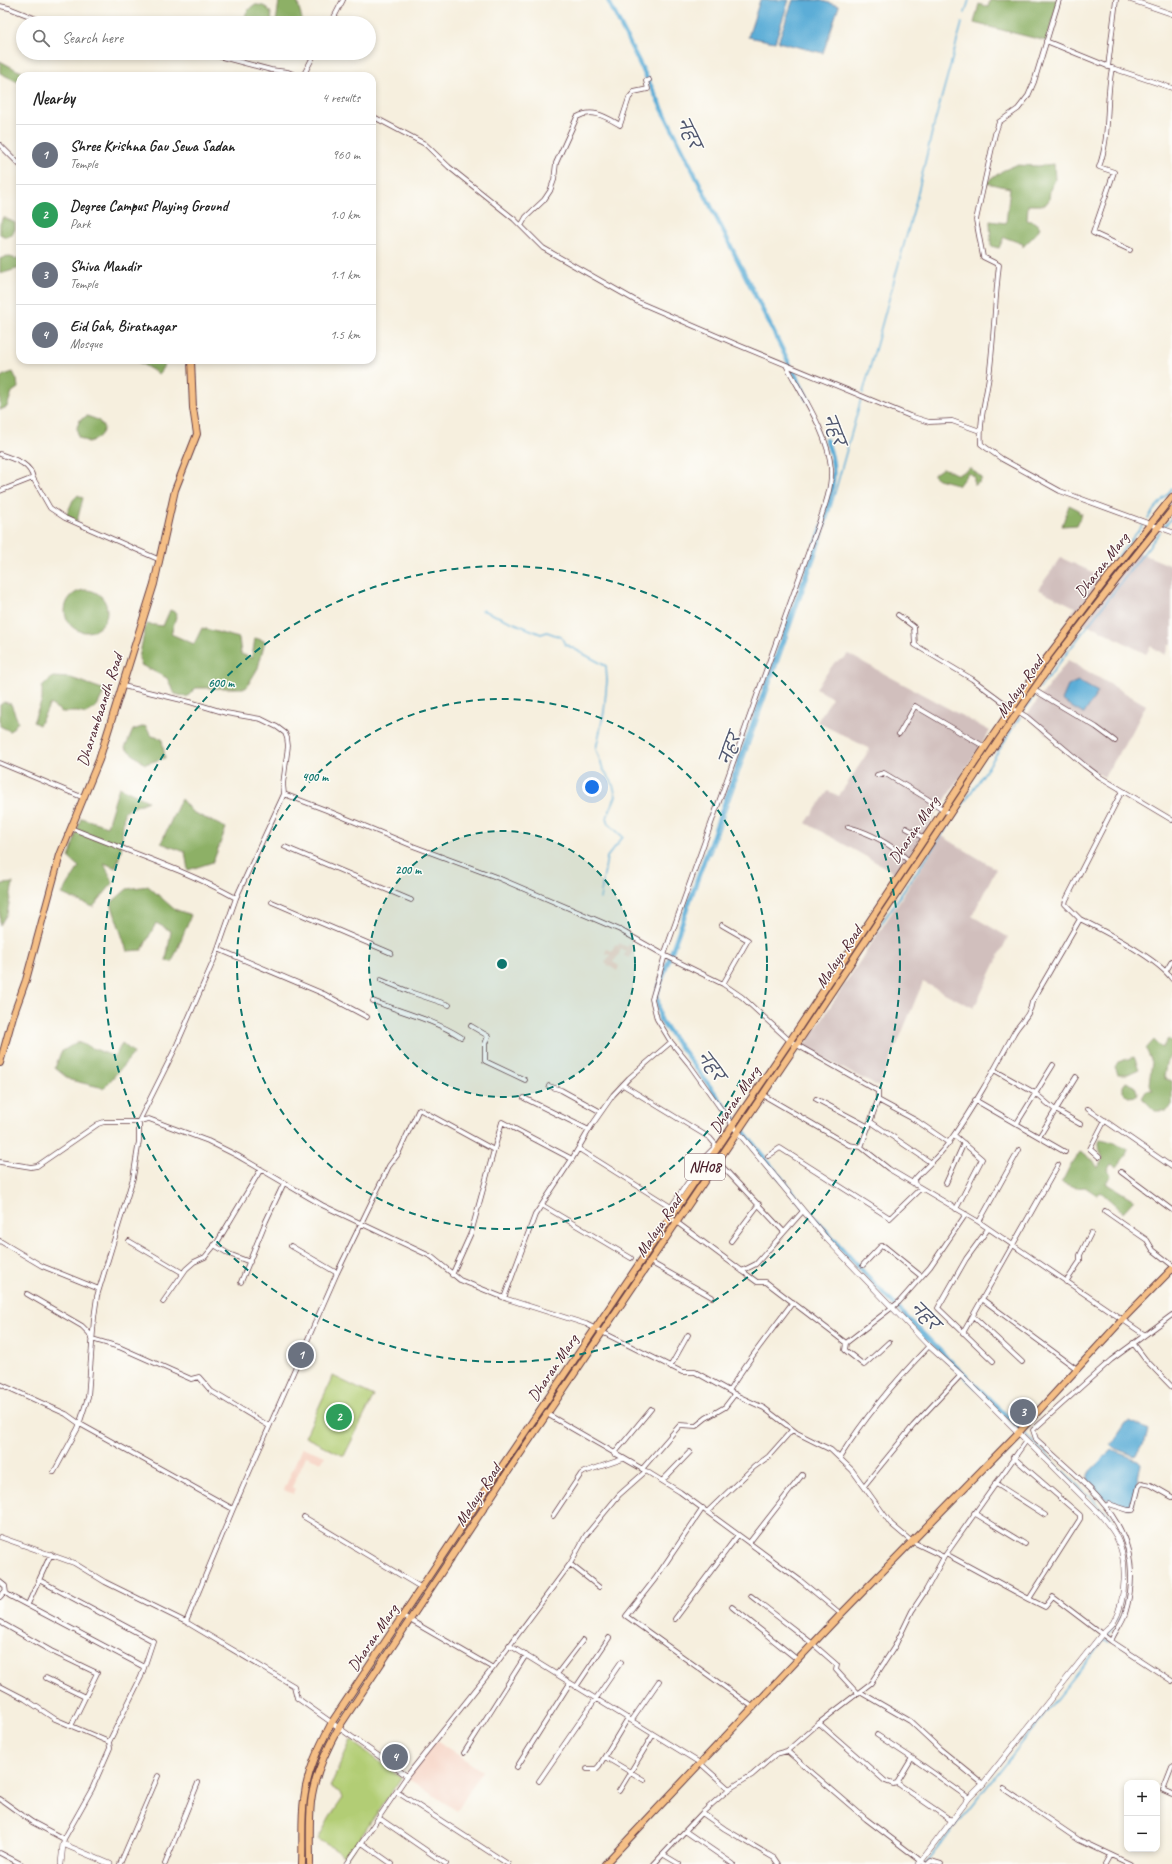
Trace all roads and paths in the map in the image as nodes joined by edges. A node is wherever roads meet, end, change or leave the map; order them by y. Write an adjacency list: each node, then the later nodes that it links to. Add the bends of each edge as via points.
1 (344, 0): 8 (street)
2 (1058, 0): 9 (street)
3 (1116, 0): 12 (street)
4 (1131, 0): 6 (street)
5 (0, 6): 7 (street)
6 (1172, 14)
7 (29, 16)
8 (335, 16)
9 (1046, 40): 12 (street); 24 (street, via 1028,96 1018,109 1000,122 994,134 976,220 983,257 999,265 990,371)
10 (232, 60): 13 (street)
11 (312, 60): 14 (street)
12 (1110, 68): 16 (street); 21 (street, via 1106,143 1099,167 1114,172 1093,233)
13 (288, 72)
14 (306, 72)
15 (648, 80): 20 (street, via 648,89 634,92 629,98 620,125 597,114 583,114 577,117 556,162 550,191)
16 (1172, 88)
17 (376, 118): 20 (street, via 425,144)
18 (0, 145): 19 (street)
19 (16, 161)
20 (521, 226): 23 (street, via 543,248 638,302)
21 (1130, 250)
22 (191, 364): 33 (main road, Dharambaandh Road, via 197,434 175,490)
23 (786, 364): 24 (street, via 910,416 929,422 952,421); 65 (street, via 818,425 825,444 831,468 830,486)
24 (980, 431): 30 (street, via 981,444 984,448 1060,491)
25 (0, 454): 26 (street, via 20,461)
26 (33, 478): 27 (street); 33 (street, via 52,510)
27 (0, 491)
28 (1172, 497): 30 (main road, Dharan Marg / NH08)
29 (1172, 510): 31 (main road, Malaya Road / NH08)
30 (1151, 524): 31 (street); 35 (main road, Dharan Marg / NH08)
31 (1158, 527): 32 (street); 36 (main road, Malaya Road / NH08)
32 (1172, 532)
33 (161, 560): 37 (main road, Dharambaandh Road)
34 (898, 615): 39 (street, via 914,627 915,645 972,679)
35 (1054, 648): 36 (main road); 39 (main road, Dharan Marg / NH08)
36 (1061, 652): 38 (main road, Malaya Road / NH08)
37 (122, 686): 47 (street, via 226,713 261,719 278,727 287,738 288,746); 48 (main road, Dharambaandh Road)
38 (1034, 690): 40 (main road, Malaya Road / NH08); 42 (street)
39 (1012, 708): 40 (street); 43 (main road, Dharan Marg / NH08)
40 (1019, 712): 46 (street, via 1084,765); 50 (main road, Malaya Road / NH08)
41 (899, 734): 43 (street, via 915,706)
42 (1115, 741)
43 (986, 747): 49 (main road, Dharan Marg / NH08)
44 (0, 763): 48 (street)
45 (877, 775): 49 (street, via 884,773)
46 (1122, 791): 51 (street); 61 (street, via 1066,900 1065,904)
47 (284, 794): 58 (street); 65 (street, via 496,877 620,930)
48 (84, 798): 52 (main road, Dharambaandh Road)
49 (943, 810): 50 (street); 55 (main road, Dharan Marg / NH08)
50 (950, 814): 78 (main road, Malaya Road / NH08)
51 (1172, 820)
52 (71, 828): 58 (street, via 162,863); 79 (main road, Dharambaandh Road, via 60,855)
53 (848, 828): 57 (street, via 863,831 895,848)
54 (906, 828): 55 (street)
55 (924, 838): 57 (main road, Dharan Marg / NH08)
56 (285, 847): 59 (street)
57 (910, 861): 76 (main road, Dharan Marg / NH08)
58 (236, 898): 63 (street)
59 (411, 900)
60 (272, 902): 64 (street)
61 (1080, 919): 67 (street, via 1118,939); 81 (street, via 1032,1002 1031,1011 1020,1024)
62 (722, 925): 70 (street, via 748,940)
63 (218, 949): 73 (street, via 324,994); 96 (street, via 175,1049)
64 (391, 953)
65 (665, 955): 70 (street); 77 (street, via 652,1000 657,1019)
66 (1172, 961): 67 (street)
67 (1166, 971): 68 (street)
68 (1172, 979)
69 (381, 980): 72 (street)
70 (723, 984): 76 (street, via 742,996)
71 (373, 1001): 75 (street)
72 (449, 1005)
73 (367, 1017)
74 (471, 1026): 83 (street, via 488,1036 485,1044 485,1061)
75 (461, 1036)
76 (790, 1041): 78 (street); 100 (main road, Dharan Marg / NH08)
77 (671, 1042): 84 (street); 100 (street)
78 (797, 1044): 87 (main road, Malaya Road / NH08); 90 (street, via 878,1091)
79 (0, 1063)
80 (1053, 1065): 86 (street)
81 (994, 1070): 86 (street); 91 (street)
82 (1076, 1076): 93 (street)
83 (525, 1080)
84 (623, 1085): 94 (street); 109 (street, via 710,1138 715,1147 671,1207)
85 (548, 1086): 94 (street, via 562,1090)
86 (1035, 1093): 93 (street); 98 (street)
87 (763, 1095): 103 (main road, Malaya Road / NH08); 108 (street, via 849,1145)
88 (524, 1098): 102 (street)
89 (816, 1099): 101 (street)
90 (878, 1100): 97 (street); 106 (street, via 917,1121)
91 (975, 1100): 98 (street); 104 (street)
92 (1088, 1109): 95 (street)
93 (1056, 1110): 99 (street); 105 (street)
94 (601, 1112): 102 (street)
95 (1106, 1120): 114 (street, via 1090,1149); 120 (street)
96 (138, 1121): 116 (street, via 98,1124 37,1166); 121 (street, via 148,1119 208,1141); 160 (street, via 139,1141 133,1178)
97 (871, 1122): 101 (street); 118 (street)
98 (1017, 1123): 105 (street, via 1027,1132)
99 (1080, 1124)
100 (733, 1126): 103 (street); 134 (main road, Dharan Marg / NH08)
101 (869, 1127): 108 (street)
102 (589, 1130): 109 (street)
103 (738, 1132): 117 (main road, Malaya Road / NH08); 131 (street)
104 (954, 1135): 106 (street); 107 (street)
105 (1039, 1137): 112 (street)
106 (949, 1143): 118 (street)
107 (964, 1143): 124 (street); 129 (street, via 982,1159)
108 (861, 1147): 125 (street)
109 (579, 1149): 115 (street)
110 (494, 1150): 115 (street, via 502,1122); 137 (street, via 419,1109); 156 (street, via 471,1232)
111 (1019, 1150): 135 (street)
112 (1065, 1152)
113 (768, 1156): 126 (street, via 780,1148 890,1218)
114 (1100, 1157)
115 (572, 1160): 128 (street)
116 (0, 1162)
117 (718, 1162): 127 (street); 136 (main road, Malaya Road / NH08)
118 (930, 1162): 125 (street, via 914,1180)
119 (1058, 1165): 145 (street)
120 (1172, 1167)
121 (261, 1169): 123 (street); 144 (street)
122 (1121, 1172): 130 (street)
123 (284, 1183): 137 (street); 148 (street)
124 (946, 1183)
125 (915, 1185): 126 (street)
126 (921, 1188): 129 (street)
127 (759, 1204): 139 (street); 143 (street)
128 (542, 1205): 147 (street); 163 (street, via 535,1215)
129 (956, 1209): 133 (street)
130 (1172, 1210)
131 (803, 1211): 139 (street); 167 (street)
132 (1105, 1211): 151 (street, via 1147,1240 1153,1250)
133 (966, 1214): 135 (street); 157 (street)
134 (671, 1218): 136 (street); 171 (main road, Dharan Marg / NH08)
135 (979, 1222): 138 (street)
136 (677, 1223): 149 (main road, Malaya Road / NH08); 153 (street)
137 (360, 1224): 154 (street); 156 (street, via 432,1257)
138 (988, 1229): 145 (street); 173 (street, via 966,1259 938,1308)
139 (784, 1232): 153 (street, via 756,1264)
140 (1091, 1233): 159 (street, via 1080,1255 1080,1261)
141 (0, 1241): 160 (street, via 42,1266)
142 (130, 1241): 155 (street)
143 (731, 1241)
144 (214, 1245): 148 (street); 155 (street, via 205,1257 191,1264)
145 (1013, 1245): 159 (street); 164 (street)
146 (291, 1246): 154 (street)
147 (631, 1258)
148 (250, 1262): 158 (street)
149 (650, 1262): 162 (street); 172 (main road, Malaya Road / NH08)
150 (863, 1265): 157 (street, via 880,1246 884,1246)
151 (1172, 1265)
152 (1172, 1269): 170 (main road)
153 (742, 1271): 166 (street, via 757,1282 766,1282)
154 (337, 1272): 194 (street)
155 (183, 1273): 165 (street)
156 (452, 1275): 163 (street)
157 (921, 1276): 167 (street)
158 (241, 1282)
159 (1066, 1282): 170 (street)
160 (99, 1289): 176 (street)
161 (27, 1294): 176 (street, via 82,1326)
162 (712, 1297)
163 (504, 1298): 171 (street)
164 (982, 1298): 169 (street); 184 (street)
165 (163, 1302)
166 (792, 1302): 178 (street); 188 (street, via 743,1367)
167 (892, 1308): 178 (street); 180 (street)
168 (1172, 1315): 175 (street)
169 (973, 1316): 173 (street); 182 (street)
170 (1122, 1320): 175 (street); 184 (main road)
171 (596, 1329): 172 (street); 193 (main road, Dharan Marg / NH08)
172 (602, 1333): 183 (street); 191 (main road, Malaya Road / NH08)
173 (963, 1333): 181 (street)
174 (688, 1335): 183 (street)
175 (1145, 1335): 179 (street)
176 (92, 1339): 192 (street, via 88,1397); 194 (street, via 119,1347 191,1380 199,1377 211,1391)
177 (889, 1342): 178 (street, via 864,1365 845,1350)
178 (846, 1343)
179 (1133, 1343): 187 (street); 211 (street, via 1033,1430 1036,1439)
180 (929, 1346): 185 (street); 202 (street, via 906,1369 857,1430)
181 (993, 1361)
182 (1022, 1362)
183 (670, 1367): 188 (street, via 682,1372 696,1372)
184 (1078, 1369): 197 (main road)
185 (961, 1375): 197 (street); 209 (street, via 913,1426)
186 (0, 1384): 192 (street, via 66,1414)
187 (1172, 1387)
188 (729, 1390): 189 (street)
189 (735, 1394): 196 (street, via 764,1408); 204 (street, via 725,1407 696,1426 680,1425)
190 (651, 1409): 200 (street)
191 (547, 1414): 195 (main road, Malaya Road / NH08); 200 (street)
192 (80, 1424): 205 (street); 213 (street)
193 (532, 1424): 195 (main road); 230 (main road, Dharan Marg / NH08)
194 (269, 1426): 213 (street)
195 (538, 1428): 240 (main road, Malaya Road / NH08)
196 (792, 1430): 202 (street); 214 (street, via 768,1457 748,1472)
197 (1018, 1433): 198 (street); 221 (main road)
198 (1026, 1440): 201 (street); 243 (street, via 1088,1500 1116,1535 1125,1571 1124,1588 1115,1618)
199 (690, 1452): 207 (street)
200 (614, 1454): 203 (street)
201 (1013, 1456): 208 (street); 234 (street, via 1080,1515 1080,1519)
202 (840, 1457): 209 (street)
203 (623, 1459): 204 (street); 217 (street, via 581,1474)
204 (644, 1470): 207 (street); 226 (street, via 618,1495 586,1535)
205 (54, 1472)
206 (802, 1475): 222 (street)
207 (663, 1480): 212 (street)
208 (995, 1483): 215 (street); 216 (street)
209 (864, 1486): 221 (street, via 891,1524)
210 (1172, 1497): 211 (street, via 1142,1483 1133,1510 1109,1504)
211 (1106, 1506): 246 (street, via 1126,1538 1131,1576 1124,1616)
212 (703, 1508): 214 (street); 264 (street, via 626,1616)
213 (232, 1509): 242 (street)
214 (707, 1512): 219 (street)
215 (974, 1513): 223 (street); 225 (street)
216 (1045, 1515)
217 (553, 1516)
218 (304, 1517): 230 (street)
219 (738, 1535): 222 (street); 239 (street)
220 (0, 1536): 224 (street)
221 (911, 1541): 225 (street); 237 (main road)
222 (749, 1543): 237 (street)
223 (1025, 1544)
224 (51, 1554): 227 (street); 242 (street, via 74,1563 105,1582)
225 (945, 1556): 234 (street); 261 (street, via 912,1611 895,1646 870,1683)
226 (570, 1564): 229 (street); 248 (street)
227 (39, 1580): 235 (street); 252 (street, via 153,1642)
228 (0, 1582): 231 (street, via 5,1586)
229 (599, 1587)
230 (422, 1588): 238 (main road, Dharan Marg / NH08)
231 (5, 1590): 233 (street); 235 (street, via 10,1596)
232 (751, 1596): 247 (street)
233 (0, 1598)
234 (1029, 1599): 243 (street, via 1044,1607 1053,1597)
235 (28, 1604): 252 (street)
236 (732, 1607): 250 (street)
237 (841, 1614): 247 (main road)
238 (403, 1616): 240 (street); 266 (main road, Dharan Marg / NH08)
239 (675, 1619)
240 (410, 1620): 253 (street); 269 (main road, Malaya Road / NH08)
241 (0, 1622): 262 (street, via 97,1673)
242 (186, 1622): 266 (street, via 294,1686 296,1698)
243 (1102, 1634): 246 (street); 288 (street)
244 (609, 1638): 260 (street)
245 (583, 1640): 254 (street)
246 (1111, 1641): 257 (street)
247 (813, 1644): 250 (main road); 261 (street, via 837,1665 836,1670)
248 (509, 1645): 249 (street); 253 (street)
249 (526, 1655): 254 (street); 274 (street)
250 (798, 1660): 264 (main road)
251 (621, 1662): 263 (street)
252 (144, 1667): 272 (street)
253 (493, 1668): 283 (street)
254 (557, 1674): 258 (street)
255 (46, 1678): 262 (street)
256 (659, 1680): 265 (street)
257 (1172, 1680)
258 (570, 1683): 260 (street); 278 (street)
259 (0, 1686): 268 (street)
260 (576, 1687): 263 (street)
261 (858, 1692): 267 (street); 288 (street, via 910,1721)
262 (85, 1698): 268 (street)
263 (596, 1699): 265 (street); 285 (street)
264 (754, 1708): 277 (main road)
265 (630, 1719): 270 (street); 275 (street)
266 (332, 1722): 269 (street); 311 (main road, Dharan Marg / NH08, via 318,1750 307,1782)
267 (819, 1723): 273 (street); 287 (street, via 885,1781)
268 (71, 1726): 272 (street)
269 (339, 1727): 283 (street); 312 (main road, Malaya Road / NH08, via 325,1753 314,1784 311,1802)
270 (653, 1735): 277 (street); 281 (street)
271 (876, 1735): 276 (street)
272 (109, 1742): 300 (street, via 110,1748 92,1789)
273 (787, 1751): 289 (street, via 776,1754 752,1775); 305 (street)
274 (464, 1753)
275 (605, 1757): 280 (street, via 596,1769); 281 (street)
276 (912, 1758): 287 (street); 294 (street)
277 (700, 1763): 289 (street); 317 (main road)
278 (517, 1767)
279 (1172, 1767): 293 (street, via 1163,1790)
280 (587, 1769)
281 (631, 1773): 284 (street); 291 (street)
282 (158, 1776): 309 (street)
283 (408, 1776): 292 (street)
284 (644, 1780)
285 (539, 1781)
286 (198, 1783): 310 (street)
287 (897, 1783): 298 (street)
288 (983, 1784): 294 (street)
289 (729, 1789): 296 (street)
290 (1004, 1790): 304 (street, via 1079,1840)
291 (619, 1791)
292 (397, 1792): 297 (street); 316 (street)
293 (1172, 1794)
294 (970, 1798): 298 (street)
295 (0, 1799): 300 (street)
296 (702, 1813): 299 (street); 321 (street, via 774,1858)
297 (379, 1818): 301 (street); 315 (street)
298 (952, 1821): 305 (street)
299 (685, 1831): 303 (street); 320 (street)
300 (64, 1842): 307 (street); 308 (street)
301 (362, 1843): 313 (street); 314 (street)
302 (0, 1853): 306 (street)
303 (664, 1855): 318 (street); 319 (street)
304 (1110, 1855): 324 (street); 325 (street)
305 (922, 1863)
306 (21, 1864)
307 (60, 1864)
308 (110, 1864)
309 (120, 1864)
310 (165, 1864)
311 (302, 1864)
312 (310, 1864)
313 (347, 1864)
314 (392, 1864)
315 (446, 1864)
316 (508, 1864)
317 (605, 1864)
318 (654, 1864)
319 (679, 1864)
320 (733, 1864)
321 (778, 1864)
322 (928, 1864): 323 (street, via 931,1861)
323 (941, 1864)
324 (1105, 1864)
325 (1130, 1864)

